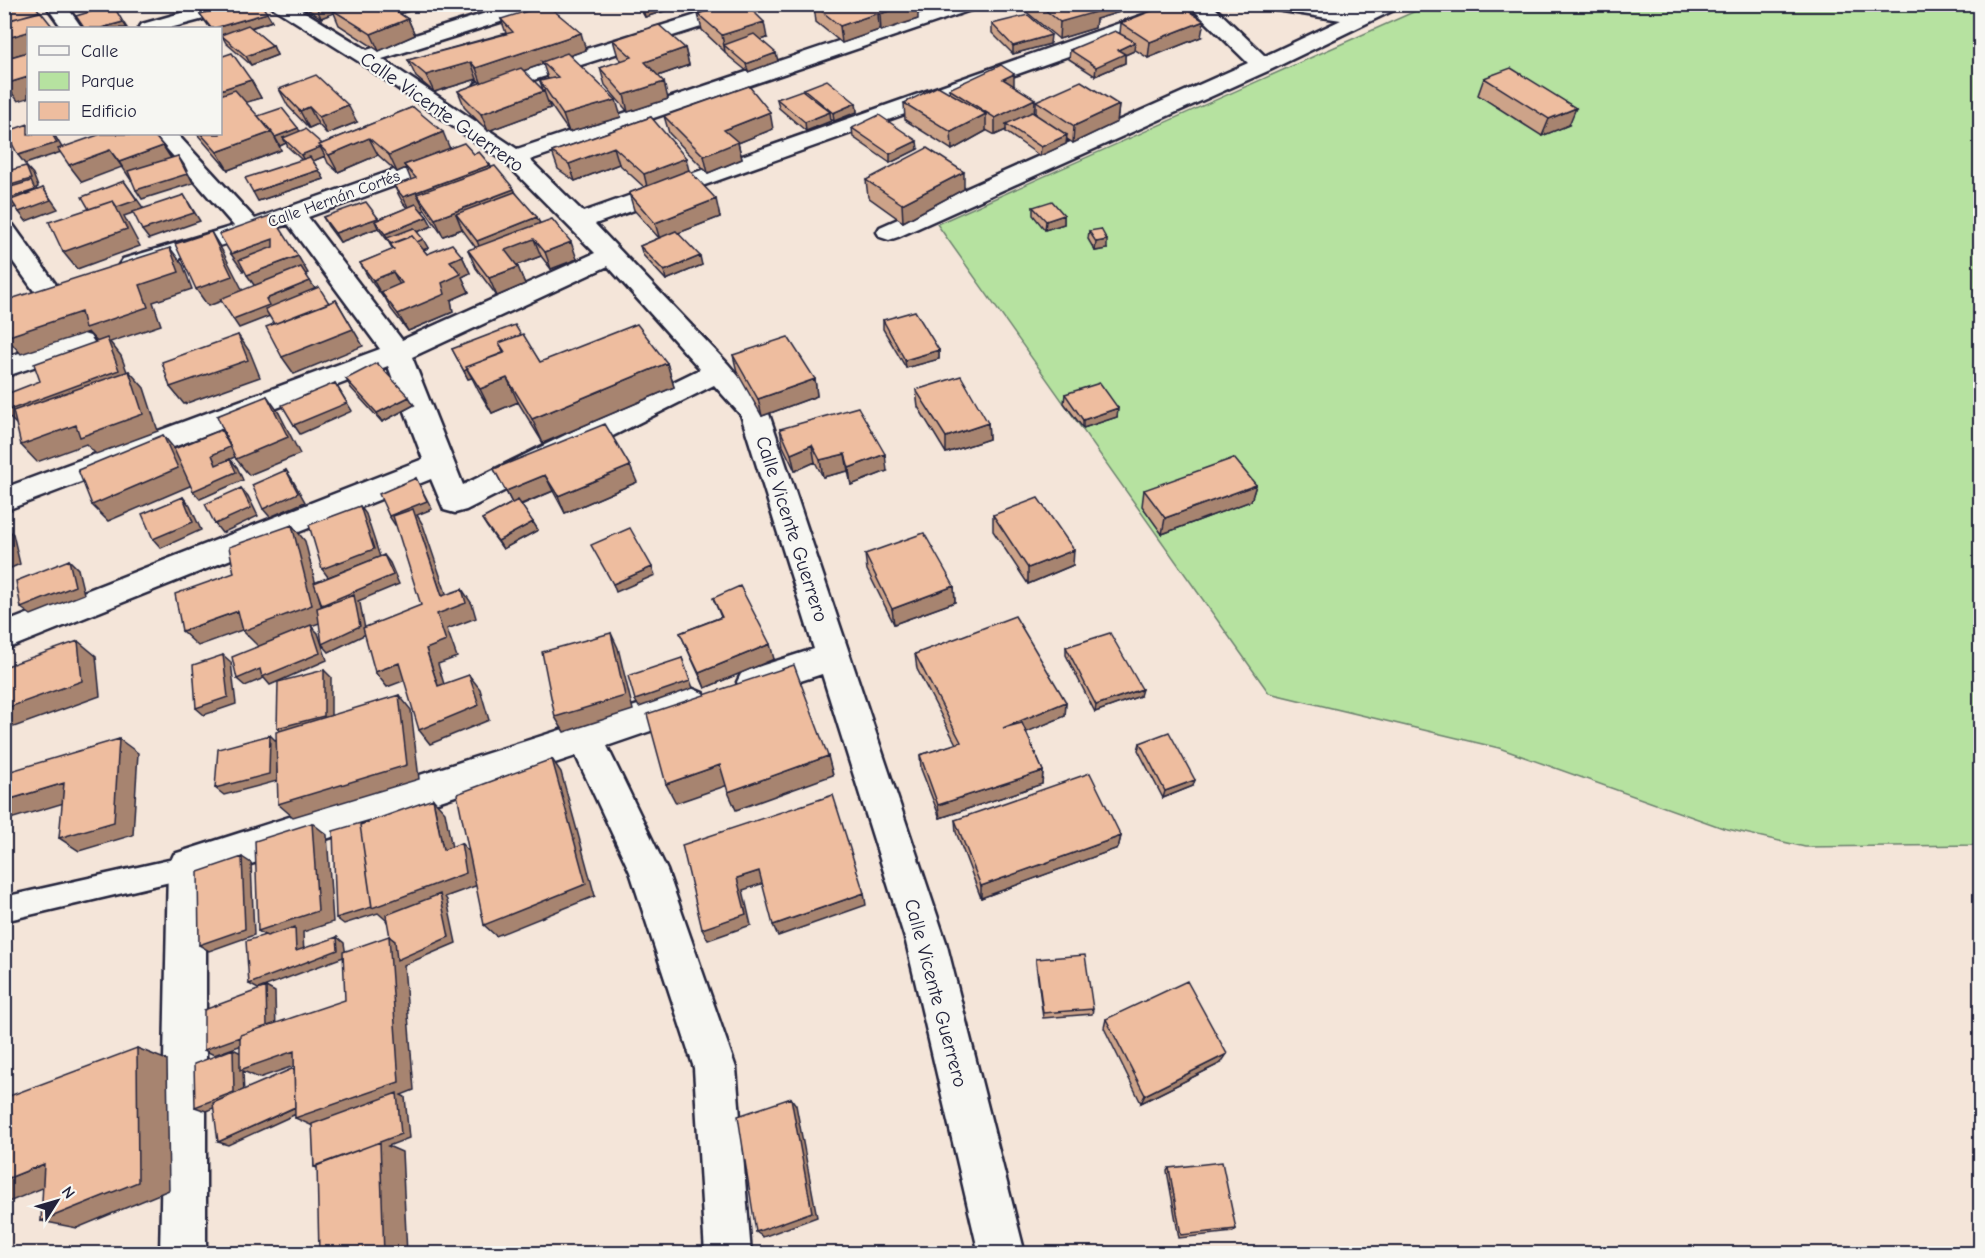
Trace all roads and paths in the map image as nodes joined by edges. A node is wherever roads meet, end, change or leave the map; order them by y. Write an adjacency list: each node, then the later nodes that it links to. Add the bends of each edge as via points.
1 (55, 4): 10 (street)
2 (238, 4): 11 (street)
3 (277, 4): 12 (street, Calle Vicente Guerrero)
4 (538, 4): 12 (street)
5 (754, 4): 14 (street)
6 (970, 4): 16 (street, Calle Hernán Cortés)
7 (1197, 4): 13 (street); 18 (street)
8 (1276, 4): 9 (street, via 1344,14)
9 (1385, 7): 13 (street)
10 (71, 27)
11 (153, 27)
12 (365, 57): 14 (street, Calle Vicente Guerrero)
13 (1262, 65): 21 (street)
14 (452, 98): 16 (street, Calle Vicente Guerrero)
15 (166, 135): 19 (street)
16 (502, 151): 17 (street, Calle Hernán Cortés); 18 (street, Calle Vicente Guerrero)
17 (293, 214): 19 (street, Calle Hernán Cortés); 26 (street)
18 (578, 222): 22 (street, Calle Vicente Guerrero)
19 (250, 229): 23 (street, Calle Hernán Cortés)
20 (4, 230): 24 (street)
21 (889, 232)
22 (612, 255): 26 (street); 28 (street, Calle Vicente Guerrero)
23 (115, 271)
24 (48, 292)
25 (80, 342): 27 (street)
26 (397, 353): 29 (street); 30 (street)
27 (4, 368)
28 (718, 371): 29 (street, via 455,502); 32 (street, Calle Vicente Guerrero, via 754,411)
29 (440, 464): 31 (street)
30 (4, 500)
31 (4, 637)
32 (833, 657): 33 (street); 38 (street, Calle Vicente Guerrero, via 926,942)
33 (585, 737): 34 (street); 37 (street, via 648,870 715,1068)
34 (187, 867): 35 (lane); 36 (street)
35 (4, 909)
36 (183, 1254)
37 (728, 1254)
38 (1002, 1254)

